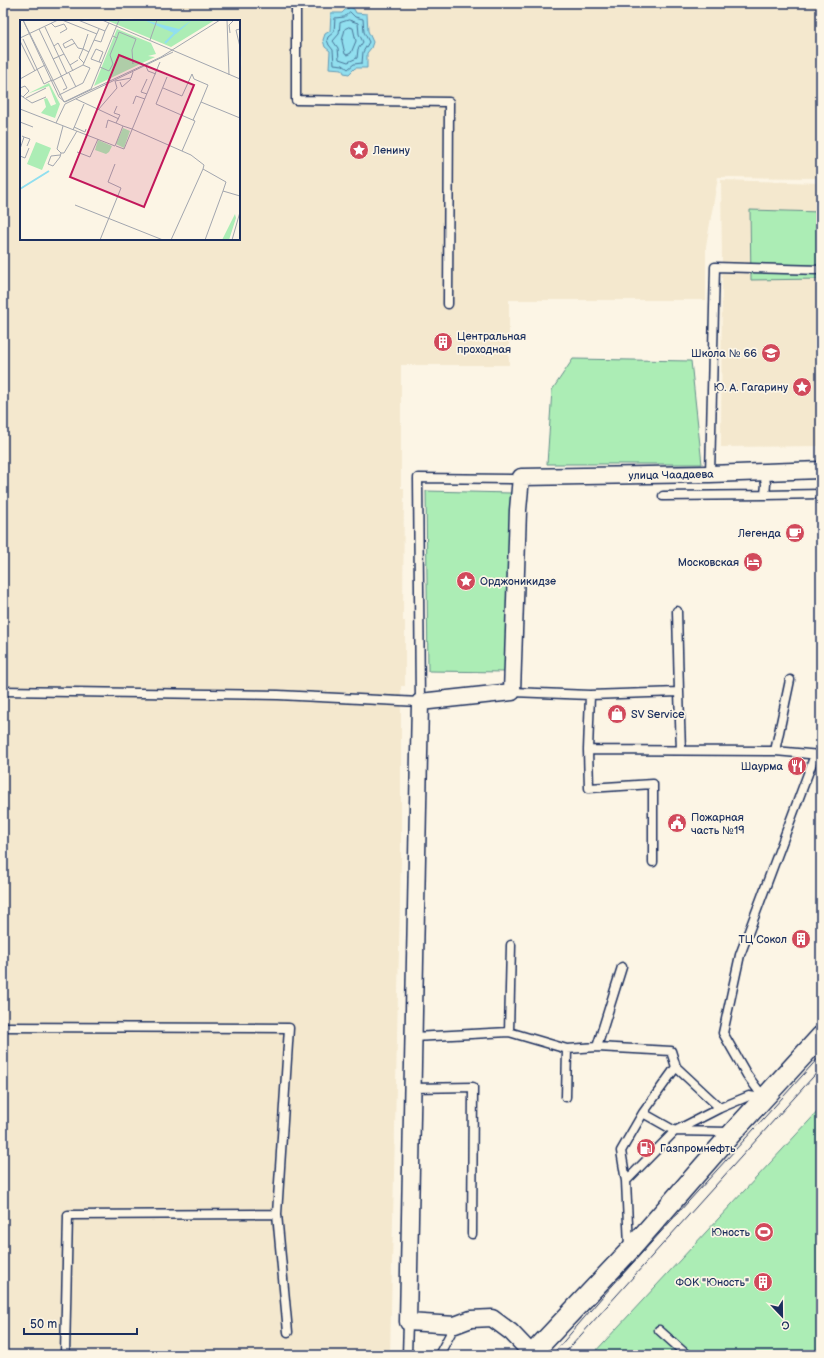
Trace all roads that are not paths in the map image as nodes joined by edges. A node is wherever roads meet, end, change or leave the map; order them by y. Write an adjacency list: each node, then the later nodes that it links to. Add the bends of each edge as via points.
1 (296, 3): 3 (lane, via 296,100 449,102)
2 (821, 270): 6 (lane, via 715,267)
3 (448, 304)
4 (821, 470): 5 (street, улица Чаадаева)
5 (764, 472): 6 (street, улица Чаадаева); 9 (lane)
6 (710, 474): 7 (street, улица Чаадаева)
7 (516, 478): 14 (street, via 518,510); 17 (lane, via 418,478)
8 (821, 494): 9 (lane)
9 (765, 495): 10 (lane)
10 (663, 496)
11 (677, 611): 15 (lane)
12 (790, 680): 20 (lane)
13 (3, 691): 17 (lane, via 278,695)
14 (512, 692): 16 (lane); 17 (street)
15 (678, 692): 16 (lane); 19 (lane)
16 (590, 695): 18 (lane)
17 (420, 702): 28 (street)
18 (588, 750): 19 (lane); 22 (lane, via 589,788 653,784)
19 (681, 750): 20 (lane)
20 (775, 751): 21 (lane)
21 (818, 755): 34 (lane, via 740,955 723,1033 747,1075)
22 (653, 862)
23 (512, 945): 26 (lane)
24 (622, 967): 29 (lane)
25 (3, 1027): 40 (lane, via 289,1028)
26 (508, 1032): 28 (lane); 30 (lane)
27 (821, 1036): 34 (street)
28 (414, 1037): 32 (street)
29 (597, 1047): 30 (lane); 31 (lane, via 671,1051)
30 (567, 1049): 33 (lane)
31 (676, 1067): 35 (lane); 36 (lane)
32 (413, 1088): 41 (lane, via 473,1087); 43 (street)
33 (566, 1098)
34 (764, 1098): 35 (lane, via 749,1096); 38 (street)
35 (720, 1108): 37 (lane)
36 (643, 1113): 37 (lane); 39 (lane, via 621,1151)
37 (675, 1131): 38 (lane); 39 (lane)
38 (733, 1132): 42 (street)
39 (626, 1180): 42 (lane)
40 (278, 1214): 46 (lane); 47 (lane, via 68,1215)
41 (472, 1234)
42 (630, 1250): 50 (street)
43 (408, 1322): 44 (street); 48 (lane)
44 (455, 1325): 49 (lane); 50 (street, via 471,1319 492,1318)
45 (659, 1330): 51 (lane)
46 (288, 1332)
47 (65, 1355)
48 (407, 1355)
49 (439, 1355)
50 (532, 1355)
51 (687, 1355)

